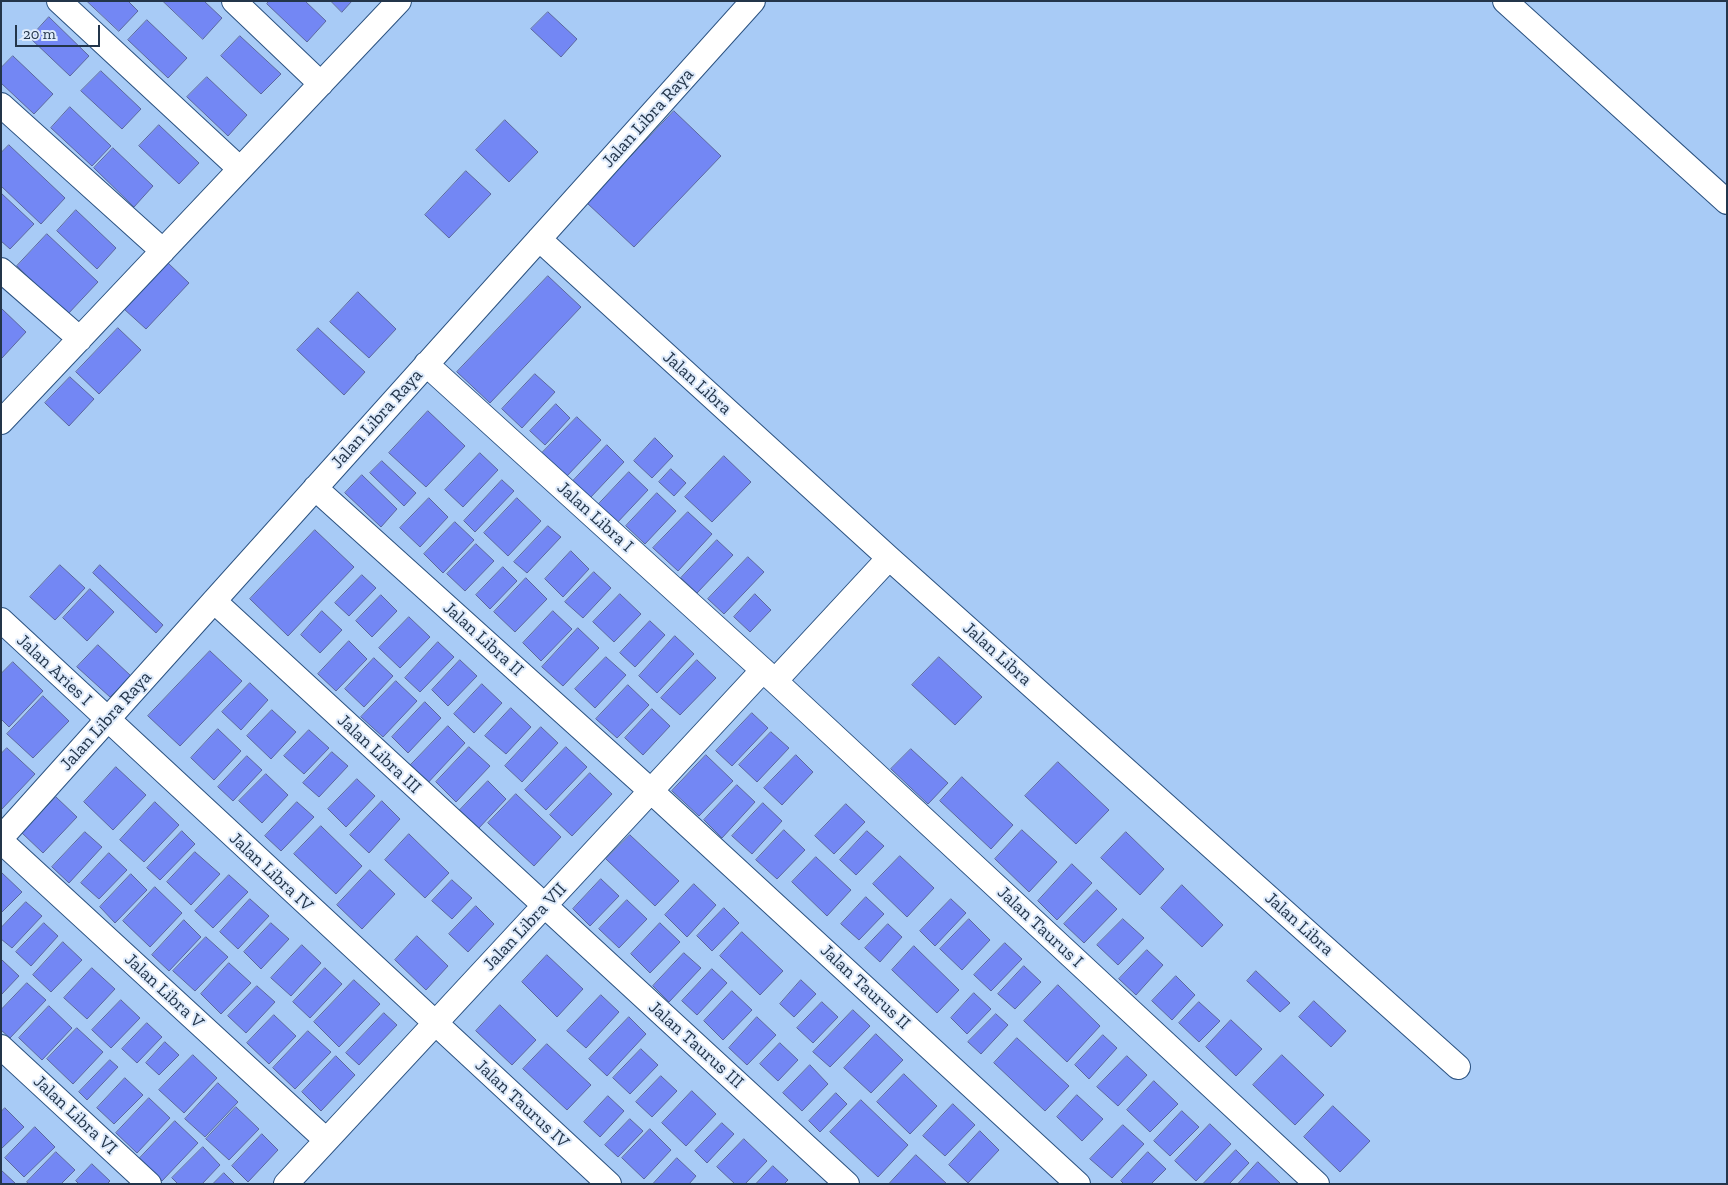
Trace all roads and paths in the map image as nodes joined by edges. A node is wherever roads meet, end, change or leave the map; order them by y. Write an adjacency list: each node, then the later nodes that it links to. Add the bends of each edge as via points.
1 (59, 1): 8 (street)
2 (234, 1): 6 (street)
3 (399, 1): 6 (street)
4 (753, 1): 10 (street, Jalan Libra Raya)
5 (1505, 1): 9 (street)
6 (321, 84): 8 (street)
7 (1, 106): 11 (street)
8 (240, 169): 11 (street)
9 (1727, 202)
10 (539, 239): 14 (street, Jalan Libra Raya); 17 (street, Jalan Libra)
11 (163, 251): 13 (street)
12 (1, 270): 13 (street)
13 (80, 340): 15 (street)
14 (426, 364): 16 (street, Jalan Libra Raya); 20 (street, Jalan Libra I)
15 (1, 422)
16 (315, 488): 18 (street, Jalan Libra Raya); 22 (street, Jalan Libra II)
17 (889, 558): 20 (street, Jalan Libra VII); 27 (street, Jalan Libra)
18 (214, 601): 21 (street, Jalan Libra Raya); 24 (street, Jalan Libra III)
19 (1, 620): 21 (street, Jalan Aries I)
20 (769, 675): 22 (street, Jalan Libra VII); 34 (street, Jalan Taurus I)
21 (108, 720): 23 (street, Jalan Libra Raya); 25 (street, Jalan Libra IV)
22 (651, 791): 24 (street, Jalan Libra VII); 33 (street, Jalan Taurus II)
23 (1, 839): 28 (street, Jalan Libra V)
24 (544, 906): 25 (street, Jalan Libra VII); 32 (street, Jalan Taurus III)
25 (435, 1023): 28 (street, Jalan Libra VII); 31 (street, Jalan Taurus IV)
26 (1, 1047): 29 (street, Jalan Libra VI)
27 (1458, 1067)
28 (326, 1140): 30 (street, Jalan Libra VII)
29 (149, 1184)
30 (286, 1184)
31 (609, 1184)
32 (847, 1184)
33 (1078, 1184)
34 (1317, 1184)

